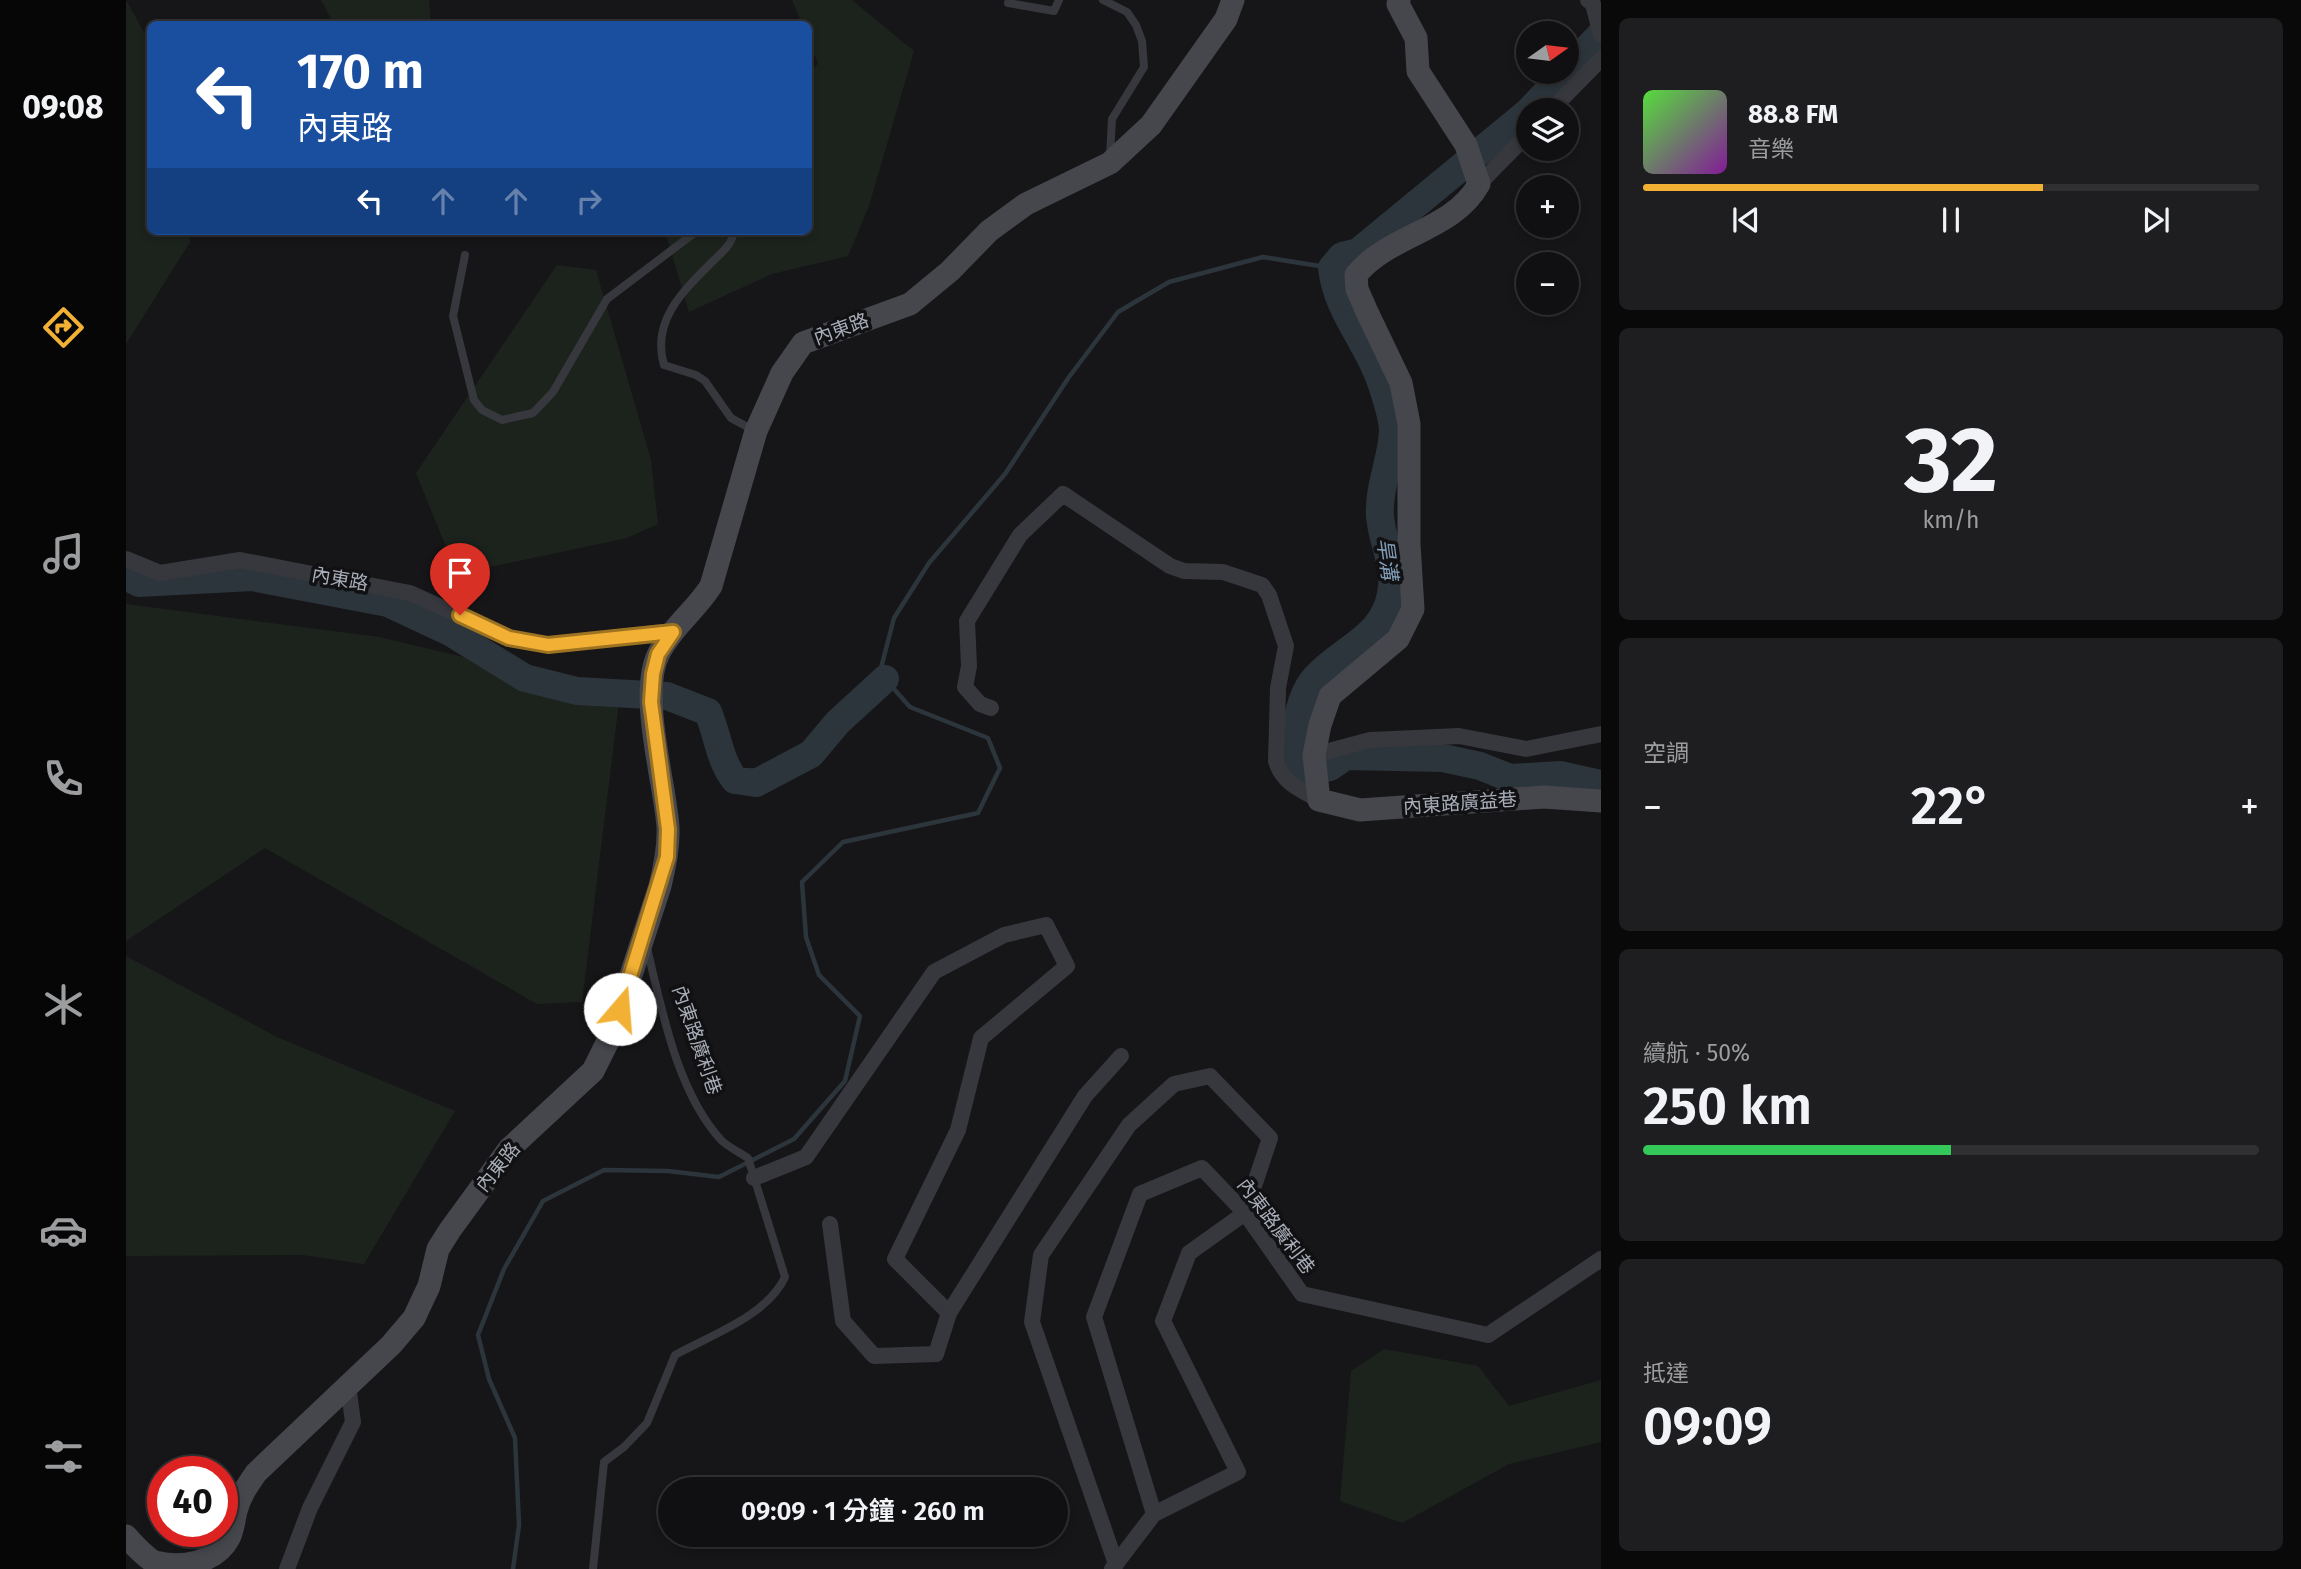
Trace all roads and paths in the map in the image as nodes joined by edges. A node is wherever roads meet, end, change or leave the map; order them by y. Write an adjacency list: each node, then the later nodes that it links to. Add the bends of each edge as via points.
1 (1059, 0): 6 (lane, via 1054,11)
2 (1103, 0): 11 (lane, via 1126,12 1136,25 1144,67 1112,119)
3 (1233, 0): 11 (street, 內東路, via 1226,19 1151,125)
4 (1399, 0): 12 (street, via 1416,38 1418,71 1466,145)
5 (1588, 0): 7 (street)
6 (1008, 3)
7 (1601, 34)
8 (1601, 59): 9 (street)
9 (1563, 98)
10 (1516, 147): 12 (street)
11 (1110, 163): 16 (street, 內東路, via 1026,204 989,230 911,304 803,343 782,373)
12 (1479, 184): 21 (street, via 1471,200 1366,262 1356,275 1357,289 1401,383 1409,424 1413,609 1398,639 1330,696)
13 (692, 235): 15 (lane, via 607,299 541,406 521,418 502,420 474,400 453,316)
14 (733, 235): 16 (lane, via 729,246 686,288 663,325 659,346 664,365 705,381 731,418)
15 (465, 255)
16 (756, 431): 18 (street, 內東路, via 711,586)
17 (126, 559): 18 (street, 內東路, via 160,573 240,560 410,593 509,638 548,645)
18 (673, 632): 24 (street, 內東路, via 658,654 652,692 668,829 667,857)
19 (991, 708): 22 (street, 內東路廣益巷, via 980,704 965,687 967,621 1020,535 1063,494 1170,566 1223,572 1262,585 1286,646 1278,688 1276,761 1285,781)
20 (1601, 734): 21 (street, via 1526,749 1459,736 1370,740)
21 (1314, 755): 22 (street)
22 (1319, 800): 23 (street, 內東路廣益巷, via 1360,810 1544,796)
23 (1601, 801)
24 (644, 936): 26 (lane, 內東路廣利巷, via 665,1022 695,1106 722,1142 748,1158); 31 (street, 內東路, via 612,1033 593,1071 509,1149 438,1249 429,1286 414,1318)
25 (1121, 1056): 30 (street, via 1085,1096)
26 (754, 1178): 30 (street, via 806,1157 934,972 1004,935 1046,925 1067,966 981,1038 958,1130 895,1259); 36 (lane, 內東路廣利巷, via 785,1277 778,1293 741,1320 675,1355 647,1423 604,1462)
27 (1245, 1213): 29 (street, 內東路廣利巷, via 1302,1294 1488,1335); 32 (street, via 1189,1254 1163,1321 1238,1472); 32 (street, 內東路廣利巷, via 1202,1168 1140,1194 1094,1317); 34 (street, via 1270,1138 1210,1076 1195,1077 1174,1084 1129,1125 1041,1255 1032,1322)
28 (830, 1224): 30 (street, via 844,1321 874,1356 936,1354)
29 (1601, 1259)
30 (950, 1313)
31 (348, 1385): 33 (street, 內東路, via 256,1473 243,1491 231,1534 209,1561 191,1567 155,1562); 35 (street, via 353,1422 310,1508)
32 (1154, 1514): 34 (street)
33 (126, 1536)
34 (1114, 1567)
35 (287, 1569)
36 (593, 1569)

